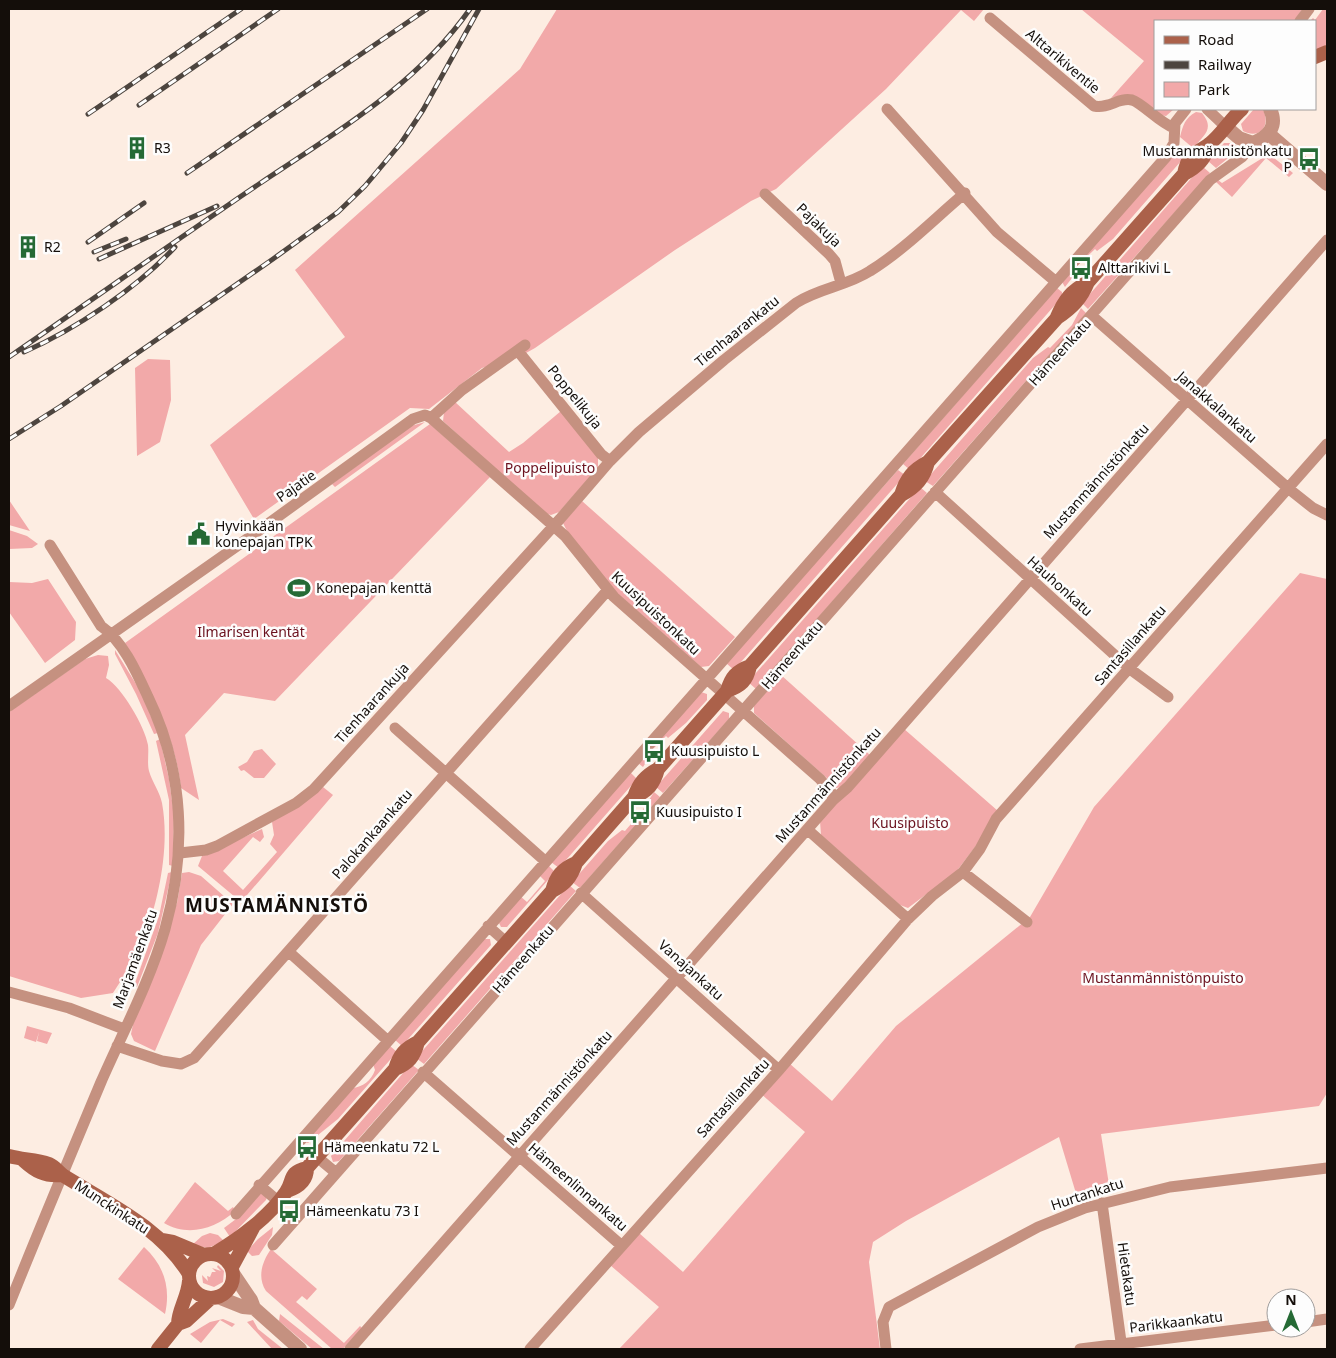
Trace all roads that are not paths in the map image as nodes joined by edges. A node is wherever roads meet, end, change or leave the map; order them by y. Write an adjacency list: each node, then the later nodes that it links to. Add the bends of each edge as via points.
1 (1309, 9): 3 (street)
2 (990, 18): 10 (street, Alttarikiventie, via 1094,106 1104,108 1121,100 1135,101 1162,124)
3 (1301, 20)
4 (888, 109): 14 (street)
5 (1185, 110): 10 (street)
6 (1207, 110): 9 (street)
7 (1241, 110): 9 (main road, Hämeenkatu)
8 (1270, 110): 11 (street, via 1273,125)
9 (1225, 126): 12 (street, via 1239,138); 34 (main road, Hämeenkatu, via 1209,144 1206,155 1195,168 1184,174 1088,282 1074,289 1064,300 1057,318 928,462 916,468 905,481 900,495 750,666 739,670 730,680)
10 (1174, 128): 17 (street, via 1174,143 1166,157)
11 (1269, 134): 12 (street, Hämeenkatu); 13 (street)
12 (1253, 143): 19 (street, Hämeenkatu, via 1242,157 1210,180)
13 (1327, 184)
14 (965, 193): 17 (street, via 997,232); 18 (street, Tienhaarankatu, via 870,272)
15 (765, 194): 18 (street, Pajakuja, via 829,254)
16 (1327, 240): 20 (street, Mustanmännistönkatu)
17 (1055, 281): 33 (street)
18 (842, 283): 23 (street, Tienhaarankatu, via 796,303 639,432)
19 (1092, 316): 20 (street, Janakkalankatu); 25 (street, Hämeenkatu)
20 (1187, 401): 24 (street, Janakkalankatu); 29 (street, Mustanmännistönkatu)
21 (431, 418): 23 (street, Poppelikuja, via 462,390 521,348); 27 (street); 31 (street, Pajatie, via 422,415 413,419)
22 (1327, 444): 24 (street, Santasillankatu)
23 (610, 461): 27 (street, Tienhaarankatu)
24 (1288, 490): 26 (street, Janakkalankatu); 32 (street, Santasillankatu, via 1210,574)
25 (935, 492): 29 (street, Hauhonkatu); 37 (street, Hämeenkatu)
26 (1327, 515)
27 (553, 526): 30 (street, Kuusipuistonkatu, via 565,536); 42 (street, Tienhaarankuja, via 314,789 296,803 217,846)
28 (50, 545): 31 (street, Marjamäenkatu, via 101,626)
29 (1030, 579): 32 (street, Hauhonkatu); 40 (street, Mustanmännistönkatu, via 845,791)
30 (607, 591): 33 (street, Kuusipuistonkatu); 39 (street, Palokankaankatu)
31 (111, 633): 36 (street, Pajatie); 42 (street, Marjamäenkatu, via 140,679 166,742 176,788)
32 (1130, 668): 35 (street, Hauhonkatu); 44 (street, Santasillankatu, via 996,819)
33 (706, 679): 34 (street, Kuusipuistonkatu); 43 (street)
34 (725, 693): 37 (street); 49 (main road, Hämeenkatu, via 658,769 638,785 634,797 576,864 560,873 552,891)
35 (1168, 697)
36 (9, 706)
37 (742, 711): 40 (street, via 825,783); 45 (street, Hämeenkatu)
38 (395, 728): 39 (street)
39 (446, 772): 43 (street); 50 (street, Palokankaankatu)
40 (833, 800): 41 (street, Mustanmännistönkatu)
41 (808, 830): 46 (street); 51 (street, Mustanmännistönkatu)
42 (180, 853): 53 (street, Marjamäenkatu, via 165,930)
43 (545, 861): 48 (street)
44 (963, 872): 46 (street, Santasillankatu); 47 (street)
45 (581, 893): 51 (street, Vanajankatu); 57 (street, Hämeenkatu)
46 (908, 919): 56 (street, Santasillankatu)
47 (1027, 922)
48 (488, 926): 49 (street, Hämeenkatu); 54 (street)
49 (506, 942): 60 (main road, Hämeenkatu, via 418,1042 403,1052 395,1069)
50 (289, 952): 54 (street); 55 (street, Palokankaankatu, via 194,1058 180,1064 162,1062)
51 (678, 978): 56 (street, Vanajankatu); 59 (street, Mustanmännistönkatu)
52 (9, 992): 53 (street, via 69,1008)
53 (124, 1029): 55 (street, Marjamäenkatu)
54 (387, 1040): 64 (street)
55 (117, 1046): 63 (street, Marjamäenkatu)
56 (779, 1070): 71 (street, Santasillankatu)
57 (423, 1072): 59 (street, Hämeenlinnankatu); 62 (street, Hämeenkatu)
58 (9, 1156): 63 (main road, Munckinkatu, via 38,1160 54,1166)
59 (519, 1156): 71 (street, Hämeenlinnankatu); 83 (street, Mustanmännistönkatu)
60 (317, 1157): 62 (street); 65 (main road, Hämeenkatu, via 308,1168 299,1170 289,1180)
61 (1327, 1168): 66 (street, Hurtankatu, via 1170,1187)
62 (335, 1172): 70 (street, Hämeenkatu)
63 (62, 1175): 69 (main road, Munckinkatu, via 102,1197); 76 (street, Marjamäenkatu)
64 (259, 1185): 65 (street); 67 (street)
65 (282, 1196): 68 (main road, Hämeenkatu)
66 (1102, 1203): 80 (street, Hietakatu); 85 (street, Hurtankatu, via 1038,1227 898,1301 884,1316)
67 (236, 1214)
68 (253, 1228): 72 (main road, Hämeenkatu); 73 (main road, Hämeenkatu)
69 (162, 1240): 72 (main road, Munckinkatu); 74 (main road, Munckinkatu)
70 (273, 1245)
71 (622, 1246): 84 (street, Santasillankatu)
72 (209, 1254): 73 (main road, via 222,1256); 74 (main road, via 194,1261)
73 (233, 1271): 75 (main road, via 229,1289); 77 (street)
74 (189, 1278): 75 (main road, via 197,1293); 78 (main road, via 188,1295 178,1316)
75 (214, 1298): 77 (street); 78 (main road)
76 (9, 1305)
77 (254, 1308): 82 (street)
78 (178, 1324): 81 (main road)
79 (1266, 1326): 80 (street, Parikkaankatu)
80 (1122, 1346): 86 (street, Parikkaankatu)
81 (158, 1349)
82 (300, 1349)
83 (350, 1349)
84 (530, 1349)
85 (886, 1349)
86 (1080, 1349)

